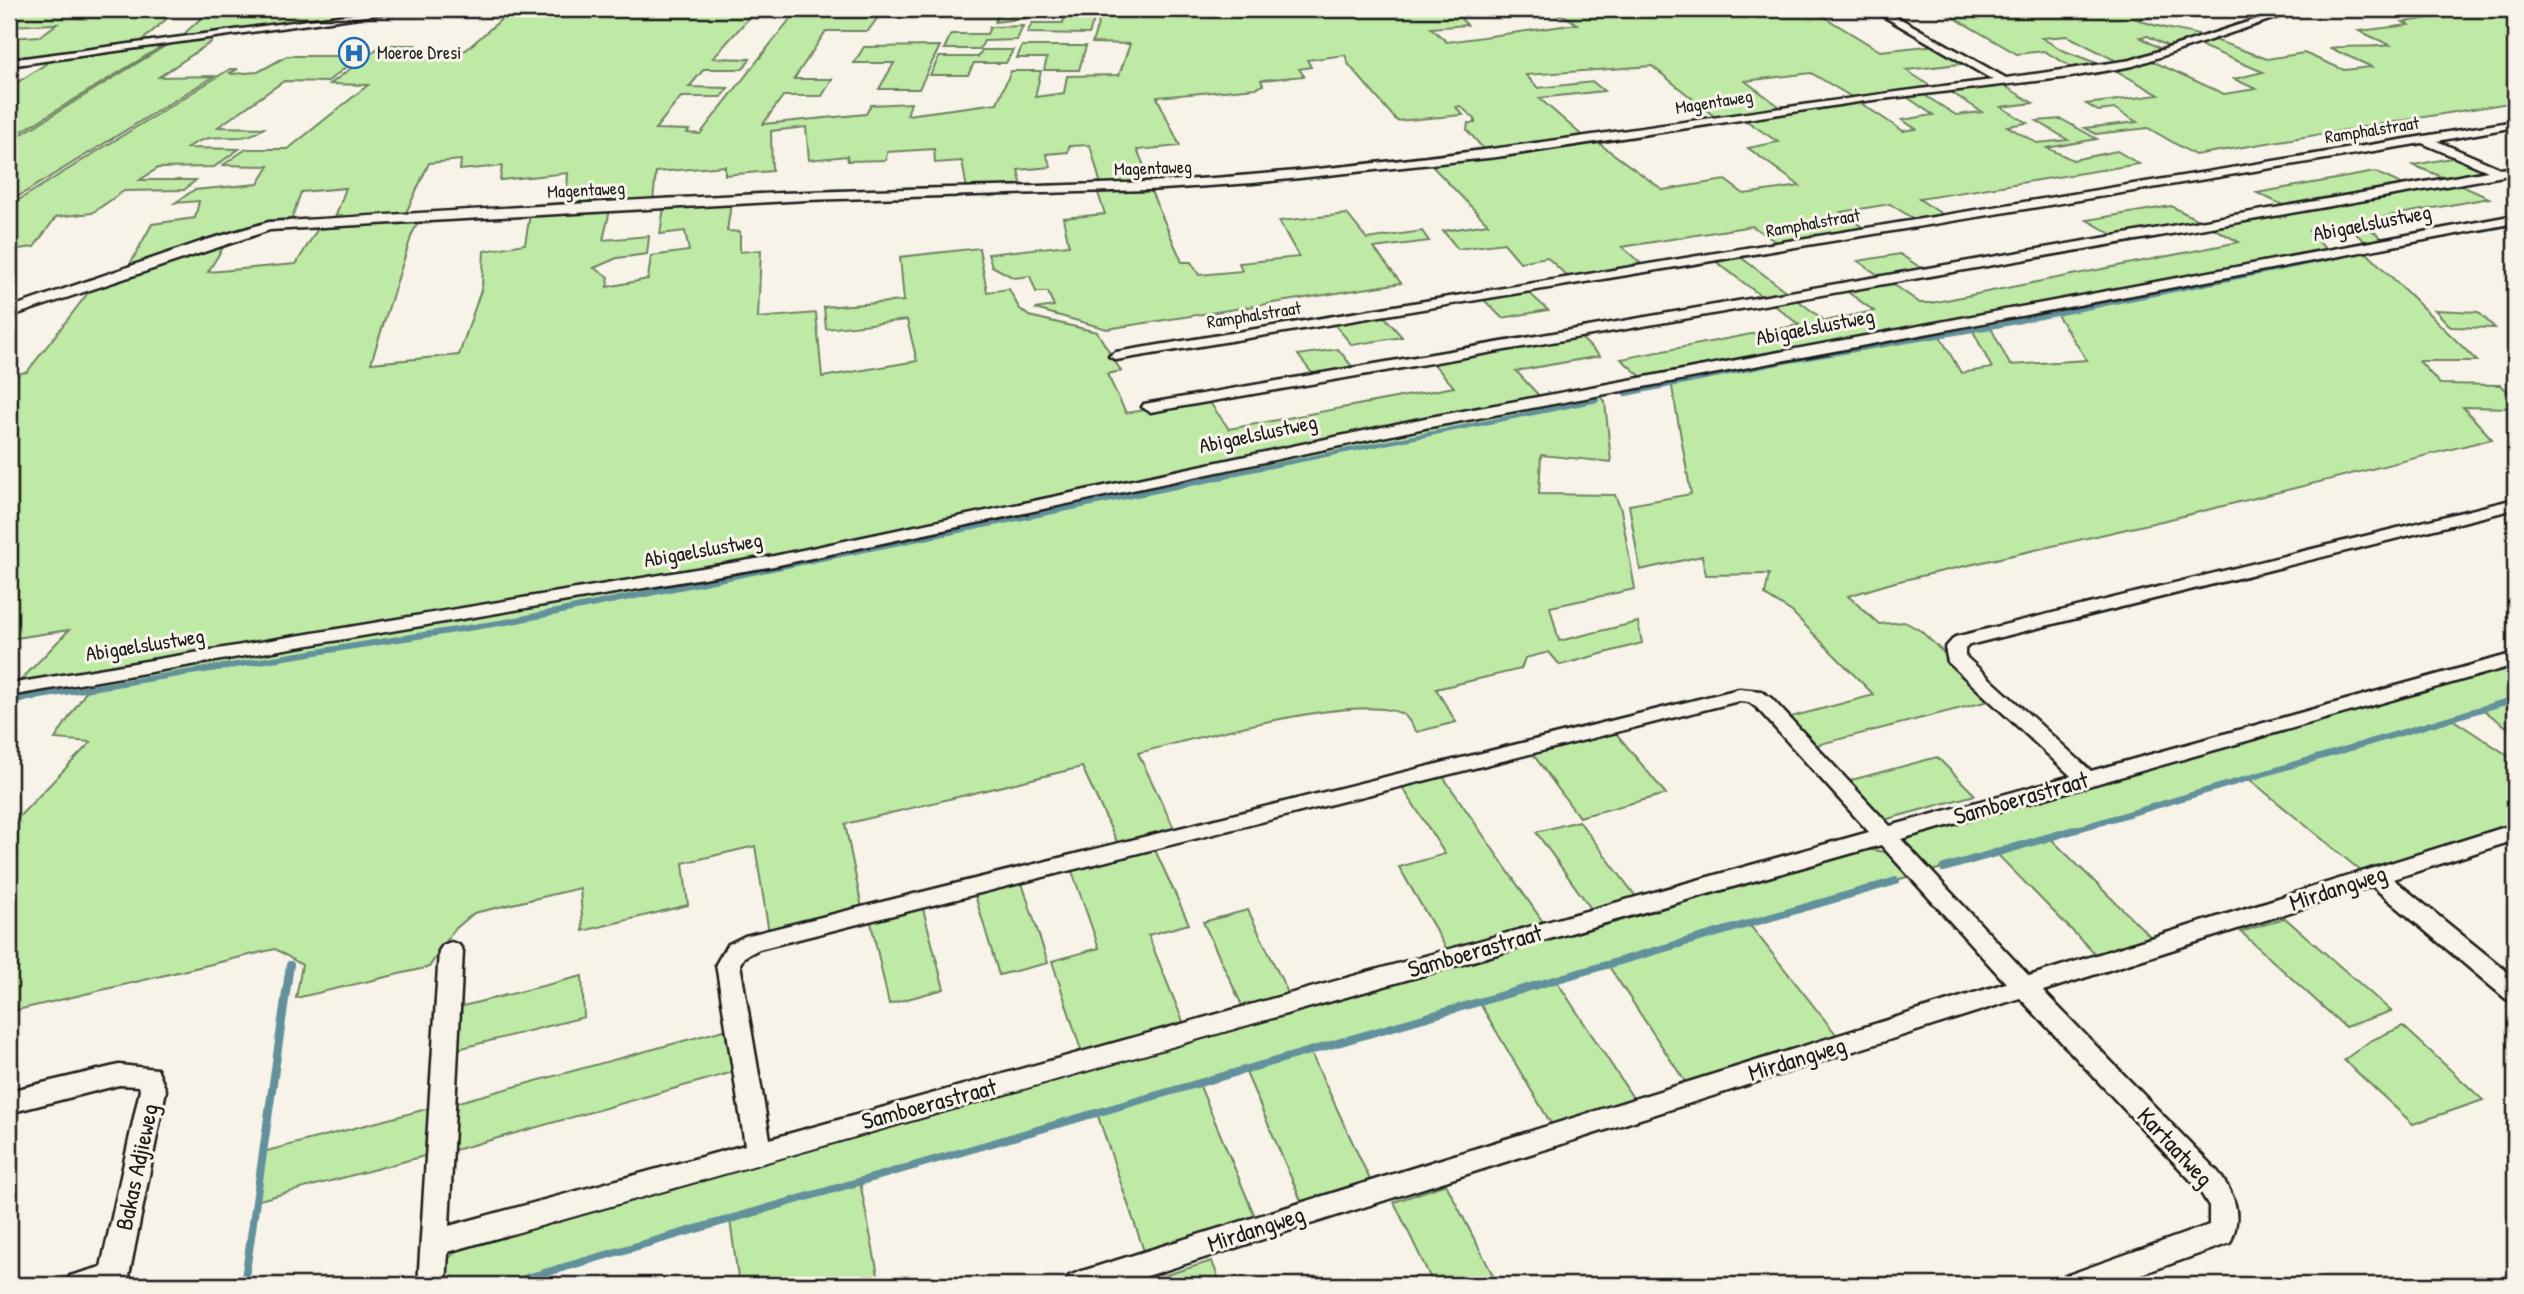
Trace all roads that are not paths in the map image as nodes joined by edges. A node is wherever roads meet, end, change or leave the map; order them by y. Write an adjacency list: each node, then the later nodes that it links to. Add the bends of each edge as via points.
1 (411, 9): 4 (street)
2 (1876, 9): 5 (street)
3 (2297, 9): 5 (street, Magentaweg, via 2133,63)
4 (9, 63)
5 (2002, 80): 10 (street, Magentaweg, via 1497,153 1212,183 806,196 278,225 208,244)
6 (2515, 124): 7 (street, Ramphalstraat)
7 (2423, 139): 8 (street); 11 (street, Ramphalstraat)
8 (2508, 171): 12 (street)
9 (2515, 219): 15 (street, Abigaelslustweg, via 1411,426 774,561)
10 (9, 313)
11 (1116, 356)
12 (1150, 407)
13 (2515, 504): 16 (street, via 1962,641 1955,648 1955,657)
14 (2515, 659): 16 (street, Samboerastraat)
15 (9, 691)
16 (2087, 779): 18 (street, Samboerastraat)
17 (2515, 832): 19 (street, Mirdangweg)
18 (1885, 836): 21 (street, Kartaatweg); 24 (street, Samboerastraat); 24 (street, Kartaatweg, via 1764,703 1754,696 1739,695 752,942 735,951 728,964)
19 (2375, 876): 21 (street, Mirdangweg); 22 (street)
20 (451, 951): 25 (street)
21 (2025, 989): 29 (street, Mirdangweg); 30 (street, Kartaatweg, via 2208,1180 2222,1199 2226,1219 2220,1234)
22 (2515, 992)
23 (9, 1102): 26 (street, Bakas Adjieweg, via 118,1075 148,1076 153,1090)
24 (759, 1151): 25 (street, Samboerastraat)
25 (434, 1243): 28 (street)
26 (113, 1281): 27 (street)
27 (80, 1285)
28 (432, 1285)
29 (1079, 1285)
30 (2075, 1285)

